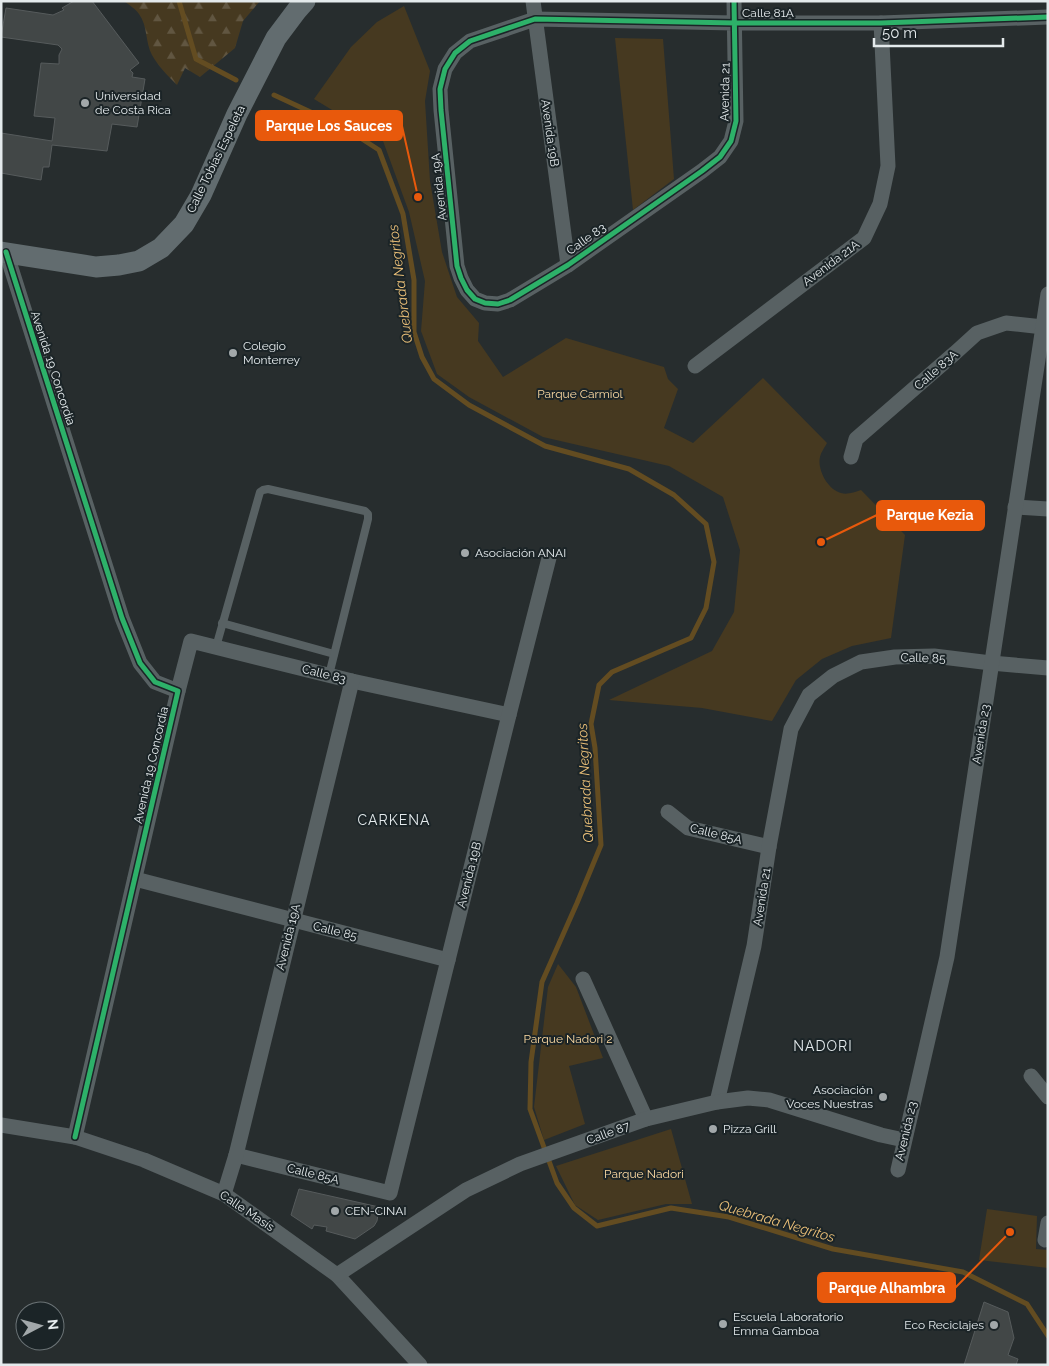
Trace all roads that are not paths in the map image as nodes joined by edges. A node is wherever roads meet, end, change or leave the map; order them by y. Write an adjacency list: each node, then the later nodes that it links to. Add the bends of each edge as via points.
1 (305, 1): 10 (street, Calle Tobías Espeleta, via 276,38 201,195 184,224 161,248 139,262 96,267)
2 (533, 1): 5 (street, Avenida 19B)
3 (734, 1): 6 (street, Avenida 21)
4 (1048, 18): 7 (street, Calle 81A)
5 (535, 19): 6 (street, Calle 81A); 8 (street, Calle 81A, via 470,41 455,53); 11 (street, Avenida 19B)
6 (735, 23): 7 (street, Calle 81A); 9 (street, Avenida 21, via 736,121 731,141 720,157)
7 (881, 23): 15 (street, Avenida 21A, via 888,166 880,204 864,238)
8 (445, 69): 13 (street, Avenida 19A, via 440,89 441,110 457,266 467,290)
9 (702, 172): 11 (street, Calle 83)
10 (3, 252): 27 (street, Avenida 19 Concordia, via 122,618 140,663 155,682)
11 (568, 264): 13 (street, Calle 83, via 510,300 492,304)
12 (1048, 294): 14 (street, Avenida 23)
13 (475, 299)
14 (1043, 327): 16 (street, Calle 83A, via 1006,324 977,333 856,439); 17 (street, Avenida 23)
15 (695, 366)
16 (851, 456)
17 (1015, 507): 18 (street); 23 (street, Avenida 23)
18 (1048, 509)
19 (549, 558): 29 (street, Avenida 19B)
20 (222, 623): 21 (lane); 22 (lane); 22 (lane, via 260,492 268,489 365,511 368,519)
21 (216, 647): 25 (street, Calle 83); 27 (street, Calle 83, via 191,641)
22 (334, 654): 25 (lane)
23 (991, 663): 24 (street, Calle 85); 28 (street, Calle 85, via 934,656 861,662 833,676); 42 (street, Avenida 23, via 947,957)
24 (1048, 668)
25 (329, 675): 26 (street, Calle 83)
26 (352, 681): 29 (street, Calle 83); 33 (street, Avenida 19A)
27 (178, 691): 32 (street, Avenida 19 Concordia)
28 (808, 695): 31 (street, Avenida 21, via 791,729)
29 (508, 715): 34 (street, Avenida 19B)
30 (668, 812): 31 (street, Calle 85A, via 688,828)
31 (769, 847): 38 (street, Avenida 21, via 754,946)
32 (135, 879): 33 (street, Calle 85); 41 (street, Avenida 19 Concordia)
33 (293, 920): 34 (street, Calle 85); 43 (street, Avenida 19A)
34 (448, 960): 45 (street, Avenida 19B)
35 (583, 979): 39 (street)
36 (1031, 1076): 37 (street)
37 (1048, 1097)
38 (717, 1102): 39 (street, Calle 87); 42 (street, Calle 87, via 748,1098 769,1100)
39 (646, 1119): 49 (street, Calle 87, via 520,1164 466,1190)
40 (1, 1125): 41 (street, Calle Masís)
41 (75, 1137): 46 (street, Calle Masís, via 144,1160)
42 (904, 1140): 44 (street, Avenida 23)
43 (236, 1155): 45 (street, Calle 85A); 46 (street, Avenida 19A)
44 (898, 1170)
45 (390, 1193)
46 (224, 1194): 49 (street, Calle Masís)
47 (1048, 1223): 48 (street)
48 (1045, 1240)
49 (337, 1275): 50 (street, Calle Masís)
50 (420, 1365)

